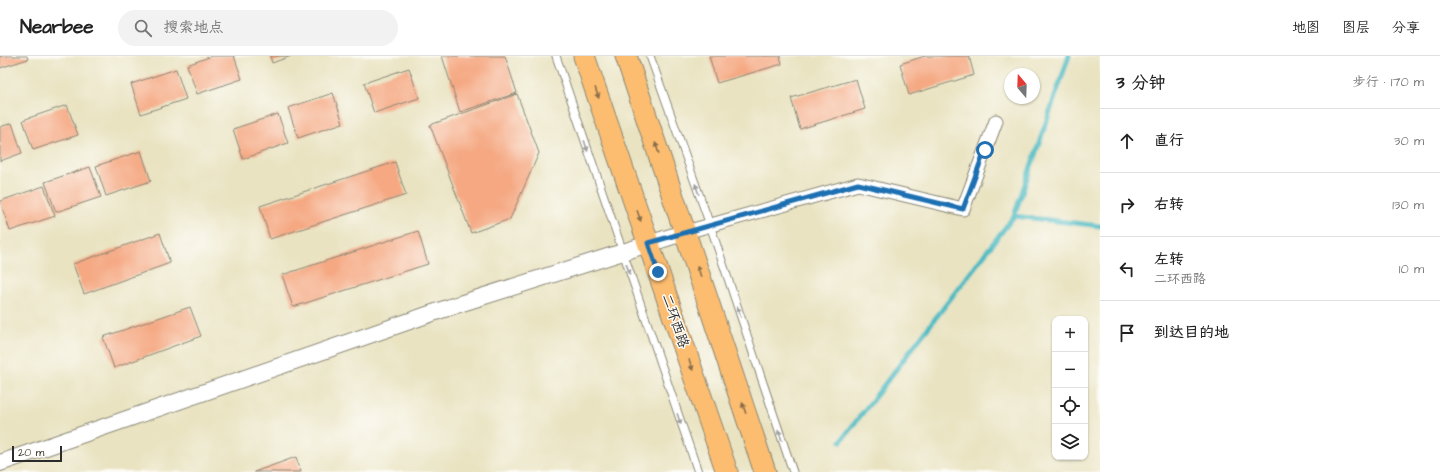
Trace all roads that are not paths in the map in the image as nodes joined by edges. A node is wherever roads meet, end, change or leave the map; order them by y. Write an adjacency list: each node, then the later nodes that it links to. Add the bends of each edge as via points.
1 (556, 56): 9 (lane, one-way to 9)
2 (584, 56): 8 (main road, 二环西路, one-way to 8)
3 (626, 56): 7 (main road, one-way to 3)
4 (650, 56): 6 (lane, one-way to 4)
5 (996, 120): 6 (street, via 963,209 858,184)
6 (710, 225): 7 (street); 14 (lane, one-way to 6)
7 (686, 232): 8 (street); 13 (main road, one-way to 7)
8 (648, 243): 9 (street); 12 (main road, 二环西路, one-way to 12)
9 (622, 252): 10 (street, via 446,308); 11 (lane, one-way to 11)
10 (0, 463)
11 (698, 472)
12 (728, 472)
13 (765, 472)
14 (793, 472)

